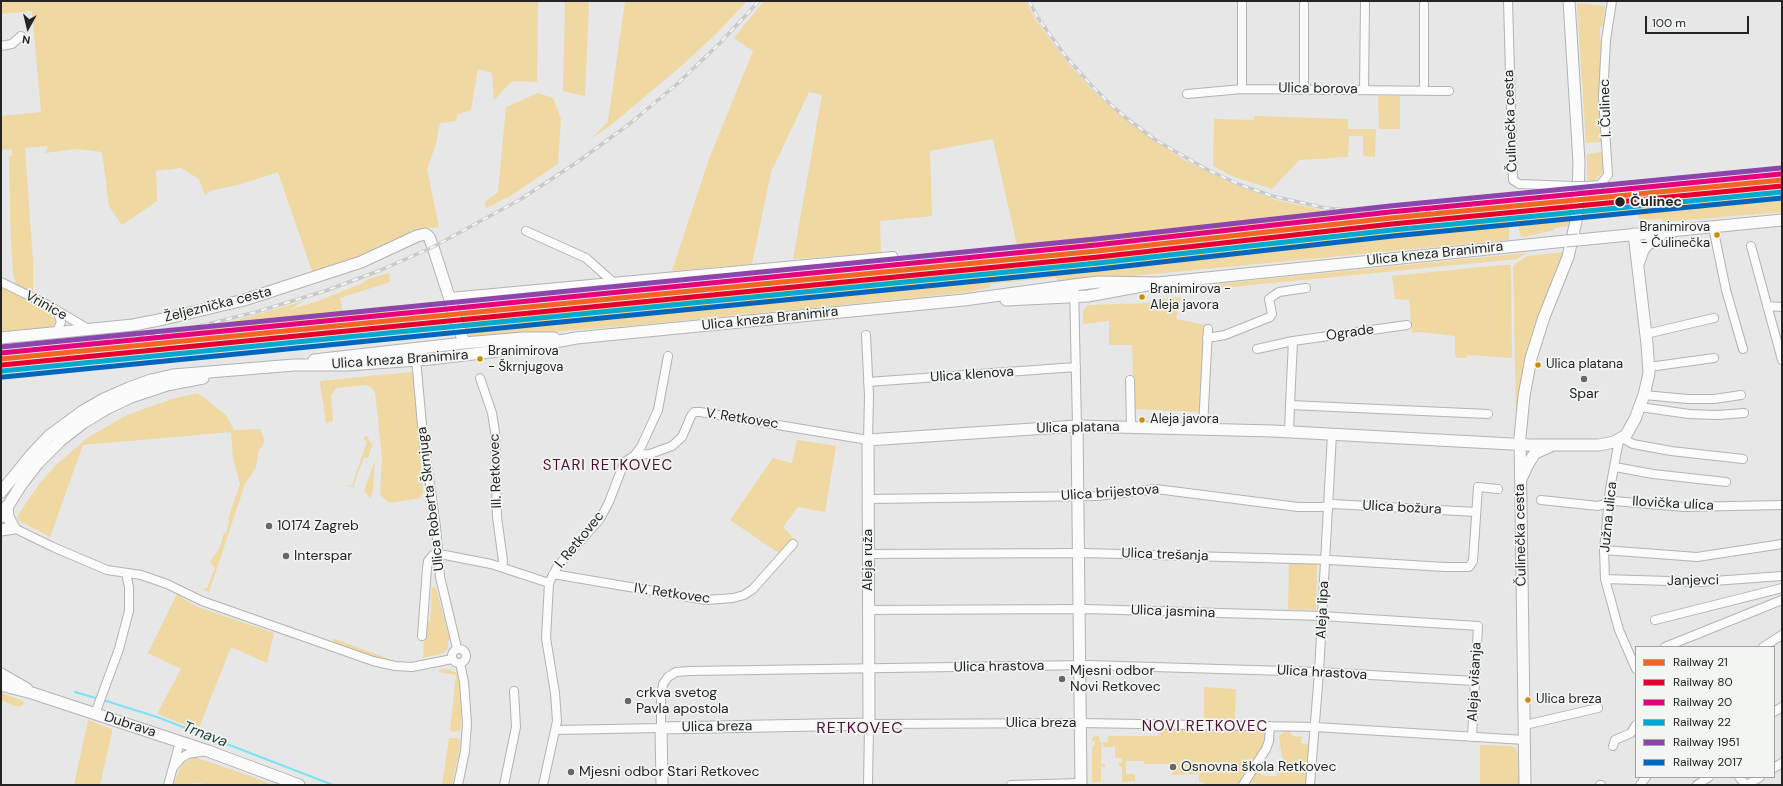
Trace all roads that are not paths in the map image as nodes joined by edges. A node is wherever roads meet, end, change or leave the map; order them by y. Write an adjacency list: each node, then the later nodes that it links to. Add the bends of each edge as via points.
1 (1242, 1): 10 (street)
2 (1304, 1): 11 (street)
3 (1365, 1): 12 (street)
4 (1424, 1): 13 (street)
5 (1508, 1): 16 (street, Čulinečka cesta, via 1513,180 1519,184)
6 (1569, 1): 75 (main road, Čulinečka cesta, via 1579,162 1576,222 1568,257 1531,358 1524,396)
7 (1612, 1): 16 (street, I. Čulinec, bridge, via 1606,40 1603,97 1608,175 1600,185)
8 (21, 36): 9 (street, via 12,44)
9 (1, 46)
10 (1242, 88): 11 (street, Ulica borova); 15 (street, Ulica borova)
11 (1304, 89): 12 (street, Ulica borova)
12 (1364, 90): 13 (street, Ulica borova)
13 (1424, 90): 14 (street, Ulica borova)
14 (1449, 91)
15 (1187, 94)
16 (1573, 186)
17 (1782, 220): 18 (main road, Ulica kneza Branimira)
18 (1713, 227): 20 (main road, Ulica kneza Branimira); 50 (street, via 1726,290)
19 (526, 231): 26 (street, via 586,258)
20 (1665, 231): 21 (main road, Ulica kneza Branimira); 24 (main road, via 1643,250)
21 (1634, 234): 24 (main road, Južna ulica); 27 (main road, Ulica kneza Branimira, bridge)
22 (1751, 246): 33 (street)
23 (893, 256): 26 (street)
24 (1638, 266): 42 (main road, Južna ulica)
25 (1, 282): 35 (street, Vrinice)
26 (613, 282): 30 (street)
27 (1158, 283): 28 (main road, Ulica kneza Branimira, via 1098,282); 31 (main road, Ulica kneza Branimira)
28 (1074, 285): 31 (street); 32 (main road, Ulica kneza Branimira)
29 (1306, 288): 45 (street, via 1279,292 1269,299 1272,314 1270,317 1225,335)
30 (450, 297): 39 (main road, Željeznička cesta, via 431,242 425,234 361,262 258,296 164,319); 47 (main road)
31 (1074, 297): 32 (main road, Ulica kneza Branimira); 56 (street)
32 (964, 300): 44 (main road, Ulica kneza Branimira)
33 (1767, 306): 34 (street); 54 (street)
34 (1782, 307)
35 (57, 311): 39 (street, Vrinice); 40 (street, via 60,322)
36 (1714, 318): 42 (street)
37 (1407, 325): 46 (street, Ograde)
38 (1208, 329): 45 (street)
39 (91, 330): 40 (main road, Željeznička cesta)
40 (53, 334): 43 (main road, Željeznička cesta)
41 (866, 334): 61 (street, Aleja ruža)
42 (1646, 334): 57 (main road, Južna ulica)
43 (1, 338)
44 (576, 338): 47 (main road, Ulica kneza Branimira, via 523,338); 53 (main road, Ulica kneza Branimira, via 523,348)
45 (1207, 338): 70 (street)
46 (1293, 341): 49 (street, Ograde); 64 (street)
47 (464, 343): 48 (main road, Ulica kneza Branimira)
48 (415, 348): 53 (street, Ulica Roberta Škrnjuga); 55 (main road, Ulica kneza Branimira, via 328,358)
49 (1257, 349)
50 (1743, 349)
51 (668, 356): 77 (street, I. Retkovec, via 658,410)
52 (1714, 358): 57 (street)
53 (417, 360): 55 (main road, Ulica kneza Branimira, via 347,365); 100 (street, Ulica Roberta Škrnjuga, via 423,436)
54 (1782, 360)
55 (294, 365): 58 (main road, Ulica kneza Branimira)
56 (1076, 367): 61 (street, Ulica klenova); 68 (street)
57 (1649, 367): 62 (main road, Južna ulica)
58 (221, 372): 83 (main road, Ulica kneza Branimira, via 187,373 158,378 104,399 49,436); 88 (main road, Ulica kneza Branimira, via 152,389 106,409 83,423 38,463)
59 (480, 378): 102 (street, III. Retkovec, via 492,413 495,432 497,517)
60 (1130, 380): 69 (street)
61 (868, 382): 74 (street, Aleja ruža)
62 (1644, 395): 63 (street, via 1688,399); 65 (main road, Južna ulica)
63 (1741, 395)
64 (1290, 405): 67 (street); 71 (street)
65 (1640, 407): 66 (street, via 1688,414); 73 (main road, Južna ulica, via 1629,430)
66 (1744, 413)
67 (1488, 414)
68 (1077, 426): 69 (main road, Ulica platana); 74 (main road, Ulica platana); 84 (main road)
69 (1132, 427): 70 (main road, Ulica platana)
70 (1203, 428): 71 (main road, Ulica platana)
71 (1289, 432): 72 (main road, Ulica platana)
72 (1332, 434): 75 (main road, Ulica platana); 90 (street, Aleja lipa)
73 (1621, 439): 76 (main road, via 1599,445); 78 (street, via 1632,444 1671,451); 79 (street, Južna ulica)
74 (868, 440): 77 (street, V. Retkovec, via 694,412 682,437 672,446 650,454); 85 (main road, Aleja ruža)
75 (1520, 445): 76 (main road); 80 (main road, Čulinečka cesta)
76 (1553, 446): 80 (main road, via 1535,453)
77 (635, 455): 104 (street, I. Retkovec, via 626,461 622,468 600,519)
78 (1743, 459)
79 (1615, 467): 81 (street, via 1659,475); 87 (street, Južna ulica)
80 (1521, 480): 135 (main road, Čulinečka cesta)
81 (1726, 482)
82 (1498, 489): 91 (street, via 1478,487)
83 (1, 492)
84 (1077, 496): 85 (street, Ulica brijestova); 90 (street, Ulica brijestova, via 1107,496 1156,489 1298,507); 98 (main road)
85 (868, 499): 99 (main road, Aleja ruža)
86 (1541, 500): 87 (street, Ilovička ulica, via 1598,506)
87 (1608, 502): 89 (street, Ilovička ulica, via 1684,507); 97 (street, Južna ulica)
88 (8, 505): 92 (main road, Ulica kneza Branimira); 93 (main road, via 8,517)
89 (1782, 505)
90 (1327, 506): 91 (street, Ulica božura); 101 (street, Aleja lipa)
91 (1476, 512): 101 (street, Ulica trešanja, via 1473,561 1469,567)
92 (1, 517)
93 (14, 528): 94 (main road); 103 (street, via 92,564 114,572)
94 (1, 530)
95 (794, 544): 104 (street, IV. Retkovec, via 753,589 733,598 706,600)
96 (1782, 544): 97 (street, via 1697,557)
97 (1604, 550): 106 (street, Južna ulica)
98 (1078, 553): 99 (street, Ulica trešanja); 101 (street, Ulica trešanja); 110 (main road)
99 (868, 554): 111 (main road, Aleja ruža)
100 (439, 555): 102 (street); 116 (street, via 431,557 427,568); 119 (street, Ulica Roberta Škrnjuga, via 442,586)
101 (1326, 560): 112 (street, Aleja lipa)
102 (502, 567): 107 (street)
103 (126, 573): 120 (street, via 168,584 209,604 385,664 412,667); 132 (street, via 129,611 119,649)
104 (553, 574): 107 (street, I. Retkovec)
105 (1782, 576): 106 (street, Janjevci, via 1700,582)
106 (1605, 579): 121 (street, Južna ulica, via 1611,607)
107 (549, 583): 140 (street, I. Retkovec, via 546,638 555,693)
108 (1782, 588): 113 (street)
109 (1782, 600): 117 (street)
110 (1078, 609): 111 (street, Ulica jasmina); 112 (street, Ulica jasmina); 123 (main road)
111 (868, 610): 124 (main road, Aleja ruža)
112 (1322, 616): 114 (street, Ulica jasmina); 125 (street, Aleja lipa)
113 (1655, 620)
114 (1478, 626): 127 (street, Aleja višanja)
115 (1782, 634): 118 (street)
116 (422, 636)
117 (1667, 646)
118 (1764, 646)
119 (457, 648): 120 (street, via 452,652); 122 (street, via 466,653 466,658)
120 (452, 659): 122 (street)
121 (1634, 659)
122 (460, 663): 153 (street, via 467,723)
123 (1080, 665): 124 (street, Ulica hrastova); 125 (street, Ulica hrastova); 133 (main road)
124 (868, 669): 134 (main road, Aleja ruža); 139 (street, Ulica hrastova, via 676,672 663,684)
125 (1319, 672): 127 (street, Ulica hrastova); 137 (street, Aleja lipa)
126 (1, 674): 130 (main road)
127 (1474, 681): 141 (street, Aleja višanja)
128 (1, 685): 130 (main road)
129 (514, 691): 154 (street, via 516,727)
130 (32, 693): 132 (main road, Dubrava)
131 (1598, 708): 135 (street)
132 (95, 714): 143 (main road, Dubrava)
133 (1080, 723): 134 (street, Ulica breza); 136 (street, Ulica breza); 150 (main road)
134 (868, 724): 139 (main road, Ulica breza); 157 (street, Aleja ruža)
135 (1525, 724): 142 (main road, Čulinečka cesta)
136 (1270, 726): 137 (street, Ulica breza); 159 (street, via 1266,748)
137 (1315, 727): 141 (street, Ulica breza); 160 (street, Aleja lipa)
138 (1635, 727): 144 (street, via 1631,733 1616,740)
139 (661, 728): 140 (street, Ulica breza); 156 (main road)
140 (556, 730): 155 (street, I. Retkovec)
141 (1472, 737): 142 (street, Ulica breza)
142 (1525, 740): 161 (main road, Čulinečka cesta)
143 (180, 742): 145 (main road, Dubrava); 146 (street)
144 (1613, 746)
145 (208, 751): 146 (street, via 188,754); 149 (main road, Dubrava)
146 (174, 767): 151 (street)
147 (1708, 778): 162 (street)
148 (1758, 778): 163 (street)
149 (280, 782): 152 (main road, Dubrava)
150 (1081, 784): 158 (street)
151 (168, 785)
152 (299, 785)
153 (458, 785)
154 (504, 785)
155 (542, 785)
156 (662, 785)
157 (868, 785)
158 (1012, 785)
159 (1242, 785)
160 (1310, 785)
161 (1525, 785)
162 (1697, 785)
163 (1746, 785)

